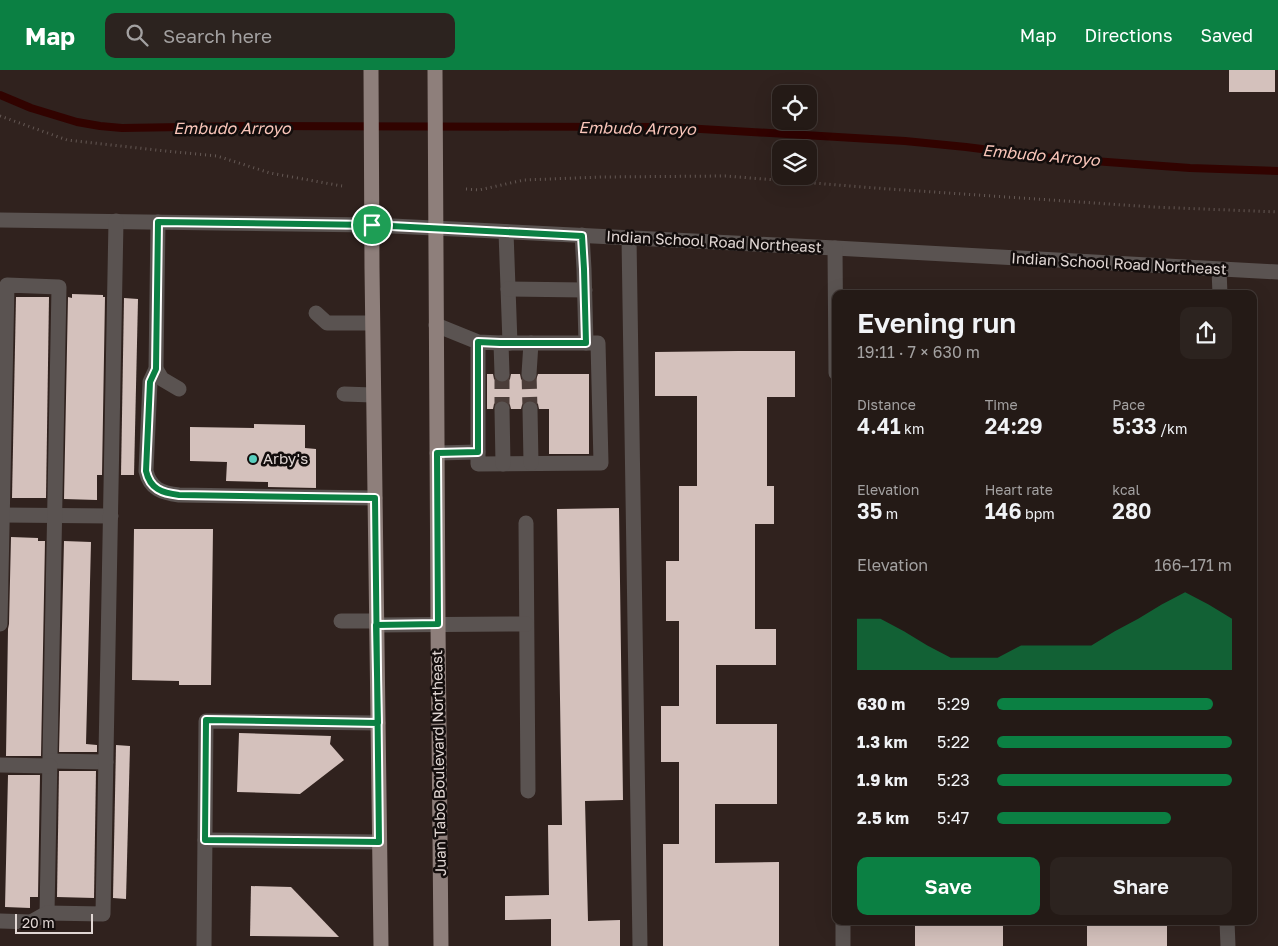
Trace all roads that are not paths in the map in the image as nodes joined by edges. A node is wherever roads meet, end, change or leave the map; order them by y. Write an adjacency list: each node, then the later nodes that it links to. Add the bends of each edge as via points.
1 (371, 72): 6 (main road)
2 (435, 75): 7 (main road, Juan Tabo Boulevard Northeast)
3 (0, 220): 4 (street, Indian School Road Northeast)
4 (116, 221): 5 (street, Indian School Road Northeast); 40 (street)
5 (158, 222): 6 (street, Indian School Road Northeast); 25 (street)
6 (372, 225): 7 (street, Indian School Road Northeast); 19 (main road)
7 (436, 228): 8 (street, Indian School Road Northeast); 20 (main road, Juan Tabo Boulevard Northeast)
8 (506, 232): 9 (street, Indian School Road Northeast); 14 (street)
9 (582, 236): 10 (street, Indian School Road Northeast); 15 (street)
10 (629, 238): 11 (street, Indian School Road Northeast); 61 (street)
11 (835, 248): 12 (street, Indian School Road Northeast); 16 (street)
12 (1219, 270): 13 (street, Indian School Road Northeast); 17 (street)
13 (1278, 272)
14 (508, 289): 15 (street); 22 (street)
15 (585, 290): 24 (street)
16 (835, 290)
17 (1220, 290)
18 (316, 313): 19 (street, via 327,323)
19 (372, 323): 30 (main road)
20 (436, 325): 21 (street); 34 (main road, Juan Tabo Boulevard Northeast)
21 (478, 342): 22 (street); 33 (street)
22 (505, 343): 23 (street); 26 (street)
23 (531, 343): 24 (street); 27 (street)
24 (586, 343): 35 (street, via 598,343 601,463)
25 (156, 369): 28 (street, via 162,379); 37 (street, via 150,382 146,471 151,483 166,494)
26 (502, 374)
27 (529, 374)
28 (179, 389)
29 (344, 394): 30 (street)
30 (373, 395): 37 (main road)
31 (502, 409): 36 (street)
32 (530, 409): 35 (street)
33 (478, 452): 34 (street); 36 (street, via 478,464)
34 (437, 453): 45 (main road, Juan Tabo Boulevard Northeast)
35 (531, 463): 36 (street)
36 (503, 464)
37 (375, 498): 43 (main road)
38 (2, 514): 39 (street); 39 (street, via 7,286 16,286 59,287); 44 (street)
39 (55, 515): 40 (street); 49 (street)
40 (111, 516): 48 (street)
41 (526, 523): 46 (street)
42 (341, 621): 43 (street)
43 (376, 623): 45 (street); 47 (main road)
44 (0, 624)
45 (438, 624): 46 (street); 60 (main road, Juan Tabo Boulevard Northeast)
46 (526, 624): 51 (street)
47 (378, 723): 52 (street, via 206,720); 53 (main road)
48 (106, 762): 49 (street); 54 (street, via 103,914)
49 (50, 763): 50 (street); 54 (street)
50 (0, 765)
51 (528, 791)
52 (205, 840): 53 (street); 58 (street)
53 (379, 842): 59 (main road)
54 (47, 913): 55 (street, via 31,922)
55 (0, 921)
56 (843, 925): 62 (street)
57 (1227, 925): 63 (street)
58 (204, 946)
59 (381, 946)
60 (441, 946)
61 (640, 946)
62 (843, 946)
63 (1228, 946)

